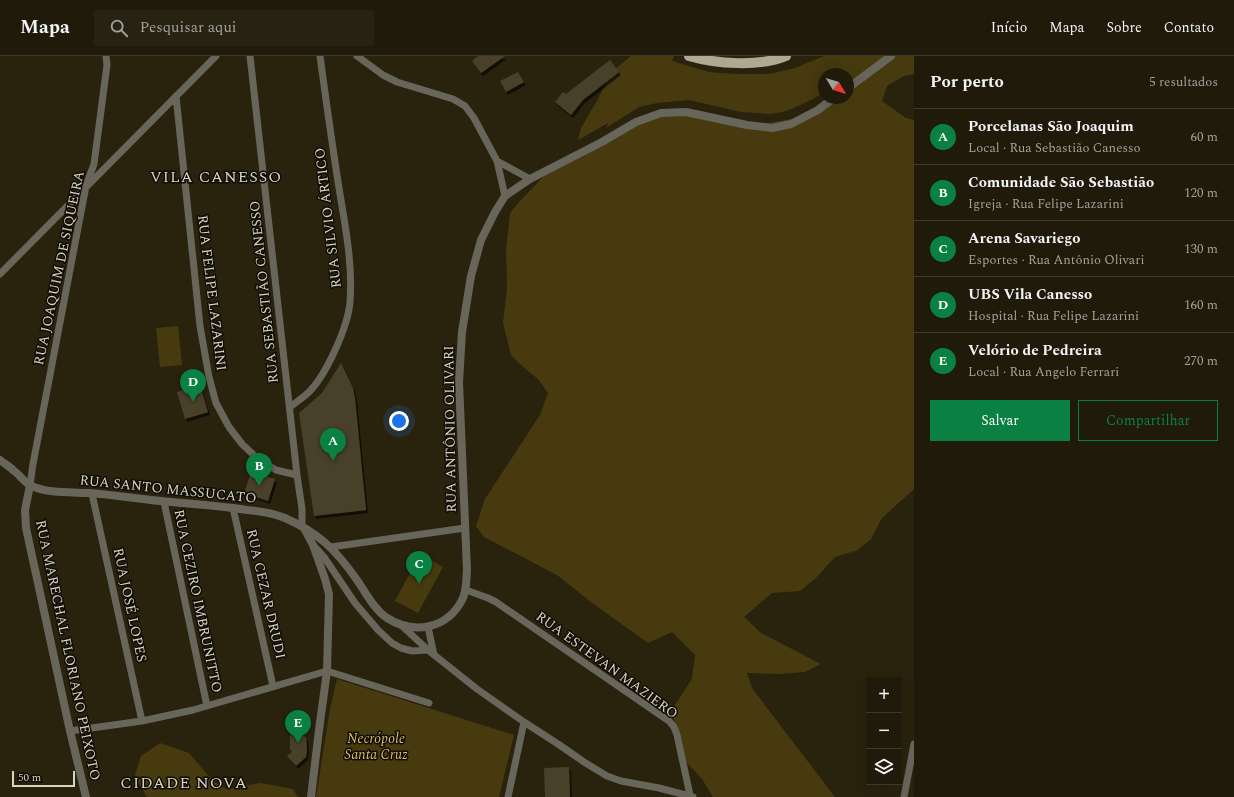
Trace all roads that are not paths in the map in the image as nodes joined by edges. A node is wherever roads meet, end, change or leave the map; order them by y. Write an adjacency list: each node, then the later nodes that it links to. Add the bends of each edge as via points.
1 (106, 56): 14 (street, RUA JOAQUIM DE SIQUEIRA, via 107,66 94,164)
2 (215, 56): 10 (street)
3 (250, 56): 18 (street, RUA SEBASTIÃO CANESSO)
4 (320, 56): 18 (street, RUA SILVIO ÁRTICO, via 345,226 350,303 344,328 331,358 310,392)
5 (357, 56): 12 (street, via 397,82 453,98 464,106 474,118)
6 (690, 56): 7 (main road, via 731,63 758,62)
7 (786, 56)
8 (891, 56): 9 (street)
9 (854, 84)
10 (176, 96): 14 (street); 20 (street, RUA FELIPE LAZARINI, via 200,326 216,403 228,428 259,460 276,470)
11 (826, 104): 13 (street, RUA ANTÔNIO OLIVARI, via 791,124 772,128 686,112 661,113 636,122)
12 (498, 161): 13 (street); 15 (street)
13 (530, 179): 15 (street, RUA ANTÔNIO OLIVARI)
14 (86, 186): 16 (street); 21 (street, RUA JOAQUIM DE SIQUEIRA)
15 (505, 196): 26 (street, RUA ANTÔNIO OLIVARI, via 481,240 471,276 462,332 460,382)
16 (3, 266): 17 (street)
17 (0, 274)
18 (290, 406): 20 (street, RUA SEBASTIÃO CANESSO)
19 (0, 460): 21 (street)
20 (296, 475): 25 (street, RUA SEBASTIÃO CANESSO)
21 (30, 485): 22 (street, RUA SANTO MASSUCATO, via 43,490); 39 (street, RUA MARECHAL FLORIANO PEIXOTO, via 25,510 26,528)
22 (92, 494): 23 (street, RUA SANTO MASSUCATO); 37 (street, RUA JOSÉ LOPES)
23 (164, 502): 24 (street, RUA SANTO MASSUCATO); 36 (street, RUA CEZIRO IMBRUNITTO)
24 (233, 508): 25 (street, RUA SANTO MASSUCATO, via 268,512); 34 (street, RUA CEZAR DRUDI)
25 (302, 526): 27 (street); 28 (street, RUA ANTÔNIO OLIVARI)
26 (465, 528): 28 (street); 29 (street, RUA ANTÔNIO OLIVARI)
27 (313, 546): 32 (street, via 324,557 355,602 392,643 412,651); 33 (street, via 329,594)
28 (331, 547): 30 (street, RUA ANTÔNIO OLIVARI, via 344,561 374,605 386,617)
29 (466, 590): 31 (street, RUA ANTÔNIO OLIVARI, via 454,612 442,622); 41 (street, RUA ESTEVAN MAZIERO, via 496,602 669,721 677,735)
30 (401, 625): 31 (street, RUA ANTÔNIO OLIVARI); 32 (street)
31 (428, 627): 32 (street)
32 (431, 652): 38 (street)
33 (327, 671): 34 (street); 35 (street); 43 (street)
34 (273, 686): 36 (street)
35 (429, 703)
36 (207, 706): 37 (street)
37 (142, 721): 39 (street)
38 (524, 722): 41 (street, via 607,776); 44 (street)
39 (70, 732): 42 (street, RUA MARECHAL FLORIANO PEIXOTO)
40 (914, 744): 45 (street)
41 (691, 796)
42 (86, 797)
43 (311, 797)
44 (508, 797)
45 (904, 797)

